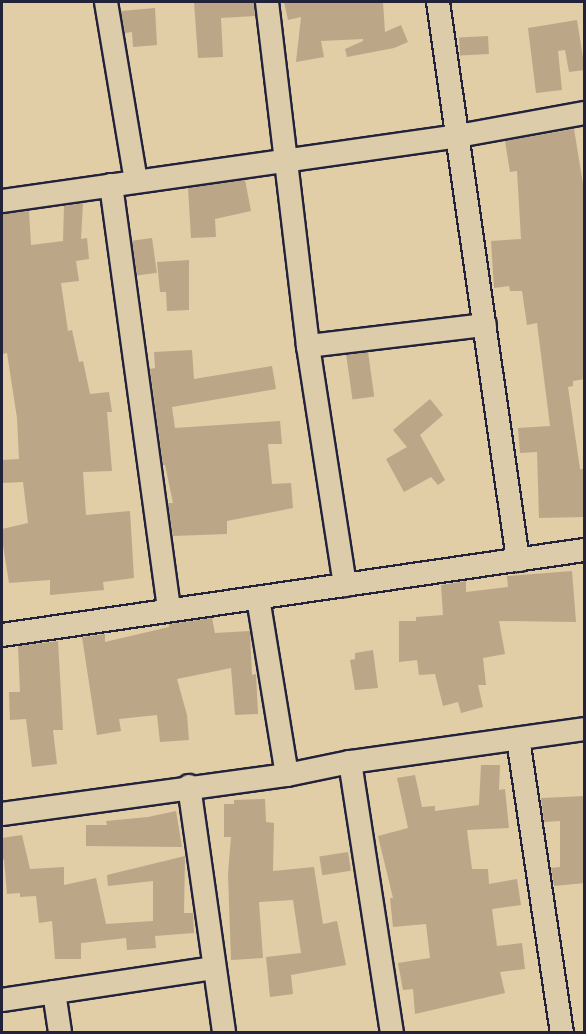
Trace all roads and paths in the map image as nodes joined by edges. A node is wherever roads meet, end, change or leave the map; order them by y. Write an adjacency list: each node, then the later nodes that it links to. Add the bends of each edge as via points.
1 (106, 2): 7 (street)
2 (267, 2): 6 (street)
3 (438, 2): 5 (street)
4 (585, 113): 5 (street)
5 (458, 136): 6 (street); 10 (street)
6 (286, 160): 7 (street); 11 (street)
7 (136, 181): 8 (street)
8 (111, 185): 9 (street); 16 (street)
9 (2, 201)
10 (485, 325): 11 (street); 13 (street)
11 (308, 346): 14 (street)
12 (585, 550): 13 (street)
13 (518, 560): 14 (street)
14 (345, 585): 15 (street)
15 (258, 598): 16 (street); 21 (street)
16 (169, 610): 17 (street)
17 (2, 635)
18 (585, 729): 19 (street)
19 (518, 739): 20 (street); 30 (street)
20 (350, 762): 21 (street); 29 (street)
21 (287, 775): 22 (street)
22 (189, 786): 23 (street); 24 (street)
23 (2, 814)
24 (213, 968): 25 (street); 28 (street)
25 (54, 992): 26 (street); 27 (street)
26 (2, 1000)
27 (60, 1032)
28 (224, 1032)
29 (392, 1032)
30 (562, 1032)

